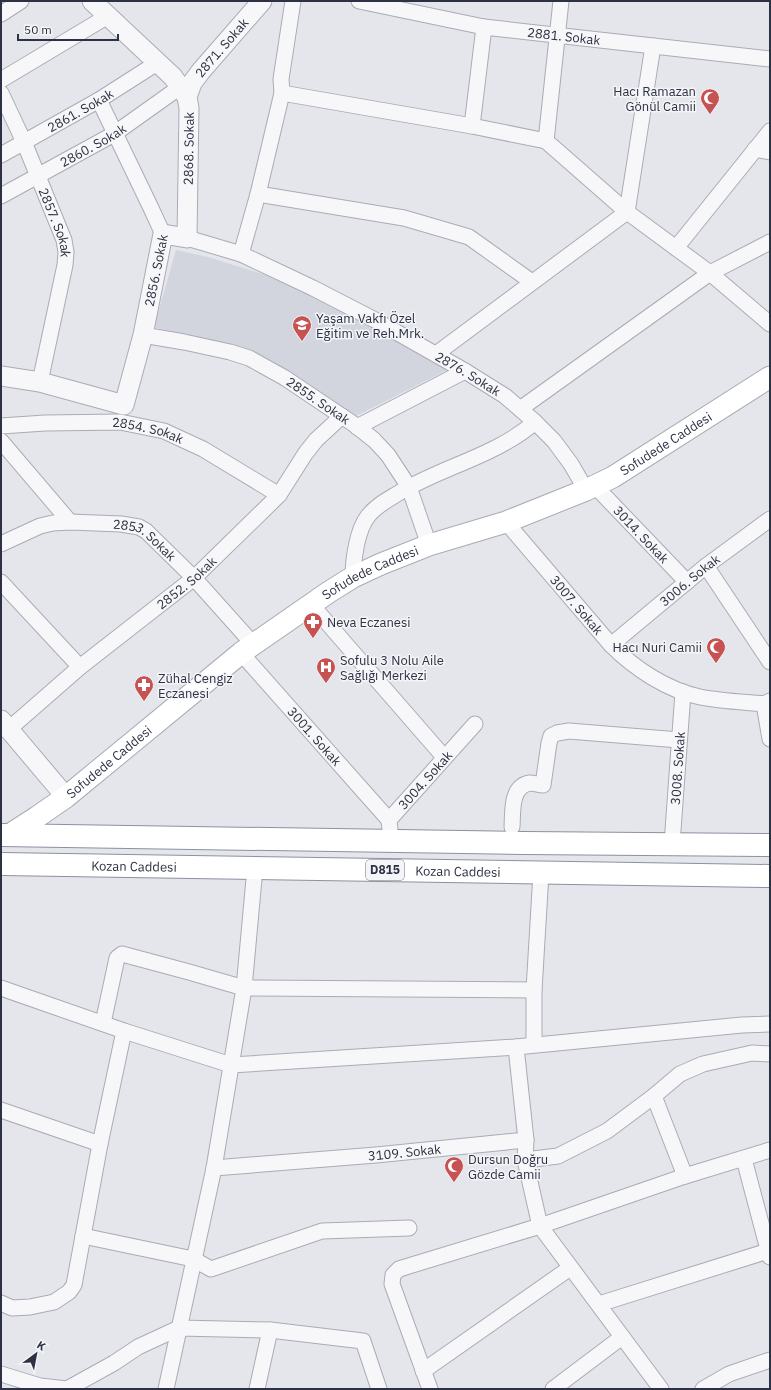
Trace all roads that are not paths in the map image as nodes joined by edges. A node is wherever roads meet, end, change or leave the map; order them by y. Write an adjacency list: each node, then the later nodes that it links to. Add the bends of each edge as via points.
1 (21, 1): 7 (street)
2 (92, 1): 8 (street)
3 (262, 1): 15 (street, 2871. Sokak)
4 (293, 1): 16 (street, via 281,79)
5 (359, 1): 9 (street, 2881. Sokak)
6 (561, 1): 10 (street)
7 (1, 14)
8 (108, 16): 13 (street); 14 (street)
9 (484, 27): 10 (street, 2881. Sokak); 19 (street)
10 (557, 35): 11 (street, 2881. Sokak); 22 (street)
11 (653, 46): 12 (street, 2881. Sokak); 29 (street)
12 (770, 59)
13 (157, 63): 15 (street, via 173,77); 18 (street, 2861. Sokak)
14 (1, 80)
15 (184, 92): 21 (street, 2860. Sokak); 31 (street, 2868. Sokak, via 189,108)
16 (282, 93): 19 (street); 27 (street)
17 (1, 94): 23 (street, 2857. Sokak)
18 (99, 100): 21 (street, 2856. Sokak); 23 (street, 2861. Sokak)
19 (472, 126): 22 (street)
20 (770, 131): 24 (street)
21 (114, 134): 26 (street, 2860. Sokak); 30 (street, 2856. Sokak)
22 (546, 141): 29 (street)
23 (24, 142): 25 (street, 2861. Sokak); 26 (street, 2857. Sokak)
24 (763, 150): 33 (street)
25 (1, 155)
26 (38, 174): 28 (street, 2860. Sokak); 43 (street, 2857. Sokak, via 58,223 66,252)
27 (258, 194): 34 (street); 36 (street, via 404,218 469,237)
28 (1, 196)
29 (627, 212): 33 (street); 36 (street)
30 (163, 234): 31 (street); 38 (street, 2856. Sokak)
31 (187, 238): 34 (street, 2876. Sokak)
32 (770, 242): 35 (street)
33 (676, 248): 35 (street)
34 (241, 254): 39 (street, 2876. Sokak, via 346,304)
35 (710, 273): 37 (street); 44 (street)
36 (532, 282): 39 (street)
37 (770, 324)
38 (143, 335): 45 (street, 2856. Sokak); 46 (street, 2855. Sokak, via 230,352 248,358 285,378)
39 (436, 354): 40 (street, 2876. Sokak)
40 (465, 371): 44 (street, 2876. Sokak); 49 (street)
41 (1, 376): 43 (street, 2854. Sokak)
42 (770, 377): 52 (main road, Sofudede Caddesi, via 613,477)
43 (40, 382): 45 (street, 2854. Sokak)
44 (520, 408): 47 (street, 2876. Sokak)
45 (122, 414): 48 (street, 2854. Sokak); 53 (street, 2854. Sokak, via 204,450)
46 (342, 416): 49 (street, 2855. Sokak); 53 (street, 2852. Sokak, via 316,440)
47 (535, 422): 51 (street, via 512,440); 52 (street, 2876. Sokak, via 554,441)
48 (1, 426)
49 (357, 427): 51 (street, 2855. Sokak, via 388,455)
50 (1, 441): 55 (street)
51 (409, 487): 58 (street, 2855. Sokak); 60 (street, via 377,507 367,517 354,554)
52 (591, 488): 56 (main road, Sofudede Caddesi); 63 (street, 3014. Sokak)
53 (279, 495): 61 (street, 2852. Sokak)
54 (770, 519): 59 (street, 3006. Sokak)
55 (70, 522): 57 (street, 2853. Sokak, via 40,526); 61 (street, 2853. Sokak, via 139,527)
56 (506, 522): 58 (main road, Sofudede Caddesi); 65 (street, 3007. Sokak)
57 (1, 544)
58 (429, 546): 60 (main road, Sofudede Caddesi)
59 (706, 566): 63 (street, 3006. Sokak); 67 (street)
60 (353, 577): 64 (main road, Sofudede Caddesi)
61 (194, 578): 66 (street, 2853. Sokak); 68 (street, 2852. Sokak)
62 (1, 582): 68 (street)
63 (687, 582): 65 (street, 3006. Sokak)
64 (310, 604): 66 (main road, Sofudede Caddesi); 75 (street)
65 (611, 645): 69 (street, 3007. Sokak, via 630,663)
66 (247, 648): 76 (main road, Sofudede Caddesi); 78 (street, 3001. Sokak)
67 (770, 662)
68 (80, 667): 72 (street, 2852. Sokak)
69 (683, 692): 70 (street, 3007. Sokak); 73 (street, 3008. Sokak)
70 (767, 703): 74 (street)
71 (475, 724): 75 (street, 3004. Sokak)
72 (4, 726): 76 (street)
73 (679, 740): 77 (street, via 569,731 551,736 543,785 530,783 520,788 514,800); 80 (street, 3008. Sokak)
74 (770, 740)
75 (444, 757): 78 (street, 3004. Sokak)
76 (66, 796): 79 (main road, Sofudede Caddesi, via 37,817)
77 (512, 827)
78 (389, 830): 79 (highway, D815); 80 (highway, D815)
79 (5, 835)
80 (672, 844): 81 (highway, D815)
81 (770, 845)
82 (1, 864): 83 (highway, Kozan Caddesi / D815)
83 (255, 868): 84 (highway, Kozan Caddesi / D815); 87 (street)
84 (541, 873): 85 (highway, Kozan Caddesi / D815); 88 (street)
85 (770, 876)
86 (1, 988): 89 (street)
87 (244, 988): 88 (street); 89 (street, via 122,954 117,958); 95 (street)
88 (534, 990): 92 (street)
89 (103, 1023): 91 (street)
90 (770, 1024): 92 (street)
91 (124, 1030): 95 (street); 99 (street)
92 (534, 1044): 93 (street)
93 (516, 1047): 95 (street); 98 (street)
94 (770, 1054): 96 (street, via 752,1053 703,1064 680,1074)
95 (230, 1065): 103 (street)
96 (654, 1096): 102 (street, via 607,1131 558,1156); 104 (street)
97 (1, 1110): 99 (street)
98 (526, 1140): 102 (street); 103 (street, 3109. Sokak)
99 (100, 1144): 107 (street)
100 (770, 1150): 101 (street)
101 (744, 1159): 104 (street); 108 (street)
102 (525, 1160): 105 (street)
103 (214, 1168): 109 (street)
104 (686, 1176): 105 (street)
105 (540, 1226): 110 (street); 117 (street, via 411,1264 398,1269 393,1275 392,1284)
106 (408, 1228): 109 (street, via 322,1231 211,1269)
107 (83, 1236): 109 (street); 111 (street, via 74,1285 69,1292 54,1302 30,1307 12,1308)
108 (769, 1254): 112 (street)
109 (193, 1259): 113 (street)
110 (570, 1268): 112 (street); 117 (street)
111 (1, 1304)
112 (599, 1304): 115 (street)
113 (179, 1328): 114 (street); 119 (street, via 138,1347); 120 (street)
114 (270, 1330): 121 (street); 122 (street, via 363,1341)
115 (622, 1336): 124 (street); 125 (street)
116 (770, 1360): 126 (street, via 729,1374)
117 (423, 1371): 123 (street)
118 (1, 1374): 119 (street, via 40,1386)
119 (67, 1389)
120 (166, 1389)
121 (257, 1389)
122 (379, 1389)
123 (430, 1389)
124 (553, 1389)
125 (661, 1389)
126 (703, 1389)

